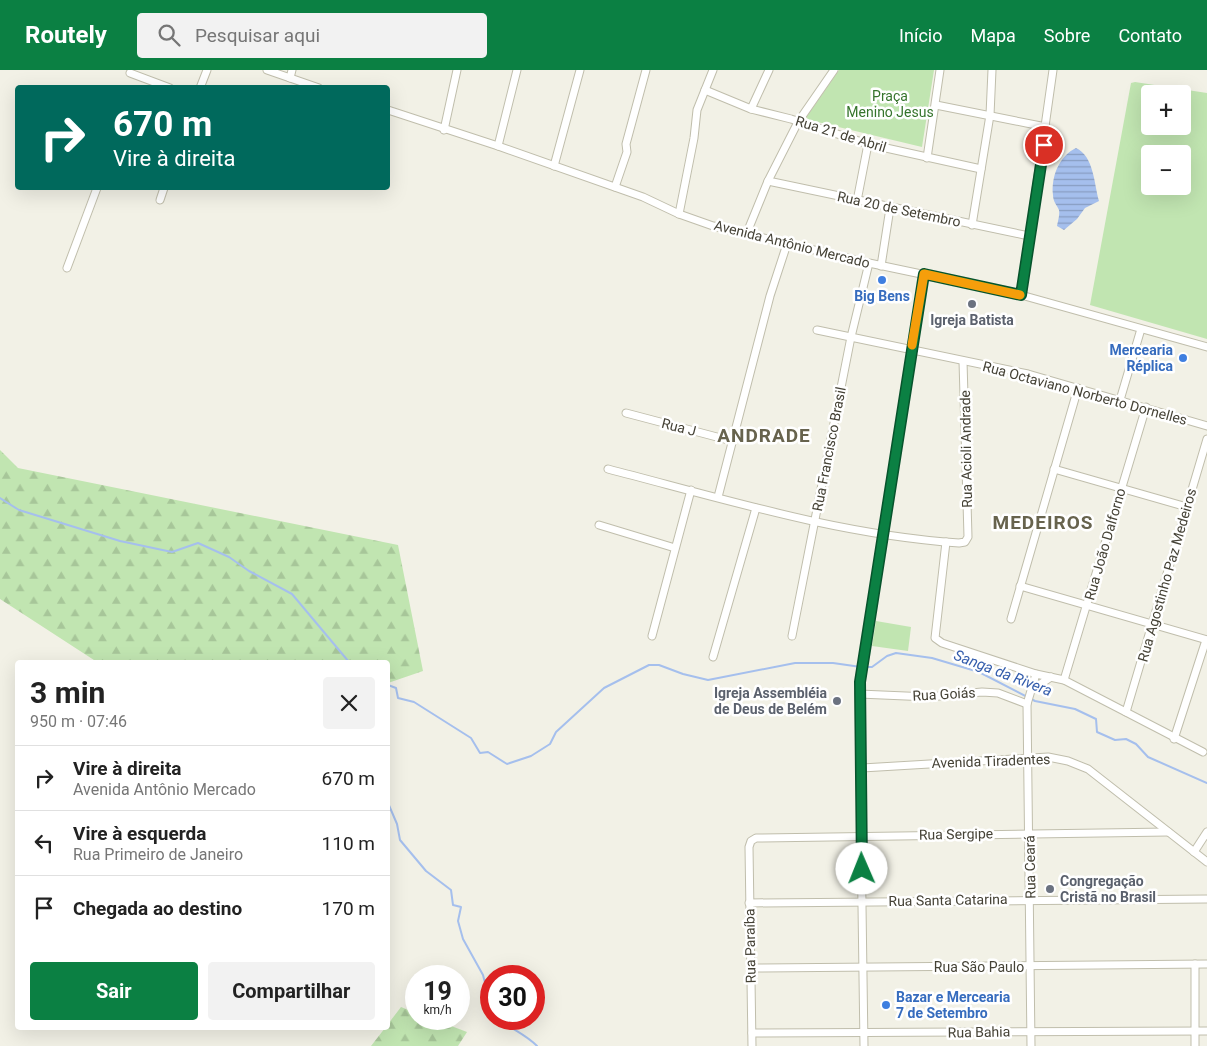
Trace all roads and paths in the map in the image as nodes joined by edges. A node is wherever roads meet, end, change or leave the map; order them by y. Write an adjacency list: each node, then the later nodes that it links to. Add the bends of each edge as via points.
1 (206, 70): 16 (street)
2 (267, 70): 14 (street)
3 (457, 70): 25 (street)
4 (517, 70): 27 (street)
5 (580, 70): 29 (street)
6 (646, 70): 32 (street, via 626,144 627,152)
7 (712, 70): 18 (street)
8 (769, 70): 20 (street)
9 (834, 70): 23 (street)
10 (940, 70): 19 (street)
11 (992, 70): 22 (street)
12 (1053, 70): 24 (street)
13 (130, 73): 15 (street)
14 (291, 74): 17 (street)
15 (162, 85)
16 (201, 85)
17 (313, 85)
18 (705, 90): 20 (street, Rua 21 de Abril); 38 (street, via 697,110)
19 (936, 105): 22 (street); 28 (street)
20 (751, 110): 23 (street, Rua 21 de Abril)
21 (390, 111): 25 (street, Avenida Antônio Mercado)
22 (990, 115): 24 (street); 30 (street)
23 (798, 122): 26 (street, Rua 21 de Abril); 31 (street)
24 (1046, 127): 41 (street)
25 (444, 130): 27 (street, Avenida Antônio Mercado)
26 (868, 144): 28 (street, Rua 21 de Abril); 36 (street)
27 (498, 146): 29 (street, Avenida Antônio Mercado)
28 (927, 158): 30 (street, Rua 21 de Abril)
29 (554, 166): 32 (street, Avenida Antônio Mercado)
30 (981, 169): 39 (street)
31 (768, 181): 36 (street, Rua 20 de Setembro); 40 (street)
32 (615, 187): 38 (street, Avenida Antônio Mercado)
33 (96, 190): 45 (street)
34 (163, 190): 35 (street)
35 (160, 200)
36 (857, 201): 37 (street, Rua 20 de Setembro)
37 (890, 208): 39 (street, Rua 20 de Setembro); 44 (street)
38 (679, 214): 40 (street, Avenida Antônio Mercado)
39 (972, 225): 41 (street, Rua 20 de Setembro)
40 (746, 235): 42 (street, Avenida Antônio Mercado)
41 (1029, 236): 47 (street)
42 (788, 244): 43 (street, Avenida Antônio Mercado); 60 (street, via 770,296)
43 (870, 263): 44 (street, Avenida Antônio Mercado); 50 (street, Rua Francisco Brasil)
44 (881, 266): 46 (street, Avenida Antônio Mercado)
45 (67, 268)
46 (924, 274): 47 (street, Avenida Antônio Mercado); 52 (street)
47 (1021, 295): 48 (street, Avenida Antônio Mercado)
48 (1140, 329): 51 (street, Avenida Antônio Mercado); 55 (street)
49 (817, 330): 50 (street, Rua Octaviano Norberto Dornelles)
50 (851, 337): 52 (street, Rua Octaviano Norberto Dornelles); 68 (street, Rua Francisco Brasil)
51 (1207, 347)
52 (912, 350): 53 (street, Rua Octaviano Norberto Dornelles); 70 (street)
53 (964, 361): 54 (street, Rua Octaviano Norberto Dornelles); 71 (street, Rua Acioli Andrade, via 968,537 965,542)
54 (1078, 388): 55 (street, Rua Octaviano Norberto Dornelles); 62 (street)
55 (1120, 400): 56 (street, Rua Octaviano Norberto Dornelles)
56 (1146, 407): 58 (street, Rua Octaviano Norberto Dornelles); 63 (street, Rua João Dalforno)
57 (626, 413): 60 (street, Rua J)
58 (1207, 426)
59 (1207, 439): 66 (street, Rua Agostinho Paz Medeiros)
60 (732, 441): 65 (street)
61 (608, 469): 64 (street)
62 (1054, 469): 63 (street); 73 (street)
63 (1121, 487): 66 (street); 74 (street, Rua João Dalforno)
64 (692, 490): 65 (street); 72 (street)
65 (718, 497): 67 (street)
66 (1187, 507): 76 (street, Rua Agostinho Paz Medeiros)
67 (756, 508): 68 (street); 80 (street)
68 (815, 521): 70 (street); 78 (street, Rua Francisco Brasil)
69 (599, 525): 72 (street)
70 (883, 536): 71 (street); 85 (street)
71 (946, 542): 81 (street, via 935,638)
72 (675, 548): 77 (street)
73 (1020, 586): 74 (street); 75 (street)
74 (1087, 604): 76 (street); 83 (street, Rua João Dalforno)
75 (1011, 620)
76 (1153, 624): 79 (street); 87 (street, Rua Agostinho Paz Medeiros)
77 (652, 636)
78 (792, 636)
79 (1206, 640): 88 (street)
80 (713, 657)
81 (1036, 674): 82 (street); 84 (street, Rua Ceará)
82 (1051, 677): 83 (street); 84 (street)
83 (1064, 680): 87 (street)
84 (1033, 689): 86 (street, Rua Ceará)
85 (859, 694): 86 (street, Rua Goiás, via 929,697 982,692); 91 (street)
86 (1027, 702): 90 (street, Rua Ceará)
87 (1126, 712): 88 (street)
88 (1174, 739): 89 (street)
89 (1202, 752)
90 (1028, 758): 91 (street, Avenida Tiradentes); 92 (street, Avenida Tiradentes, via 1048,757 1088,769); 94 (street, Rua Ceará)
91 (862, 768): 95 (street)
92 (1168, 832): 94 (street, Rua Sergipe); 97 (street, Avenida Tiradentes)
93 (1207, 832): 97 (street)
94 (1029, 833): 95 (street, Rua Sergipe); 99 (street, Rua Ceará)
95 (861, 836): 96 (street, Rua Sergipe, via 756,838); 102 (street)
96 (749, 847): 101 (street, Rua Paraíba)
97 (1194, 852): 98 (street, Avenida Tiradentes)
98 (1207, 862)
99 (1030, 899): 100 (street, Rua Santa Catarina); 102 (street, Rua Santa Catarina); 105 (street, Rua Ceará)
100 (1207, 899)
101 (749, 902): 102 (street, Rua Santa Catarina); 106 (street, Rua Paraíba)
102 (862, 902): 107 (street)
103 (1195, 964): 104 (street, Rua São Paulo); 105 (street, Rua São Paulo); 110 (street)
104 (1207, 964)
105 (1030, 966): 107 (street, Rua São Paulo); 108 (street, Rua Ceará)
106 (751, 968): 107 (street, Rua São Paulo); 111 (street, Rua Paraíba)
107 (863, 968): 112 (street)
108 (1031, 1031): 110 (street, Rua Bahia); 112 (street, Rua Bahia); 115 (street, Rua Ceará)
109 (1207, 1031): 110 (street, Rua Bahia)
110 (1194, 1032): 116 (street)
111 (752, 1033): 112 (street, Rua Bahia); 113 (street, Rua Paraíba)
112 (864, 1034): 114 (street)
113 (752, 1046)
114 (864, 1046)
115 (1031, 1046)
116 (1195, 1046)

